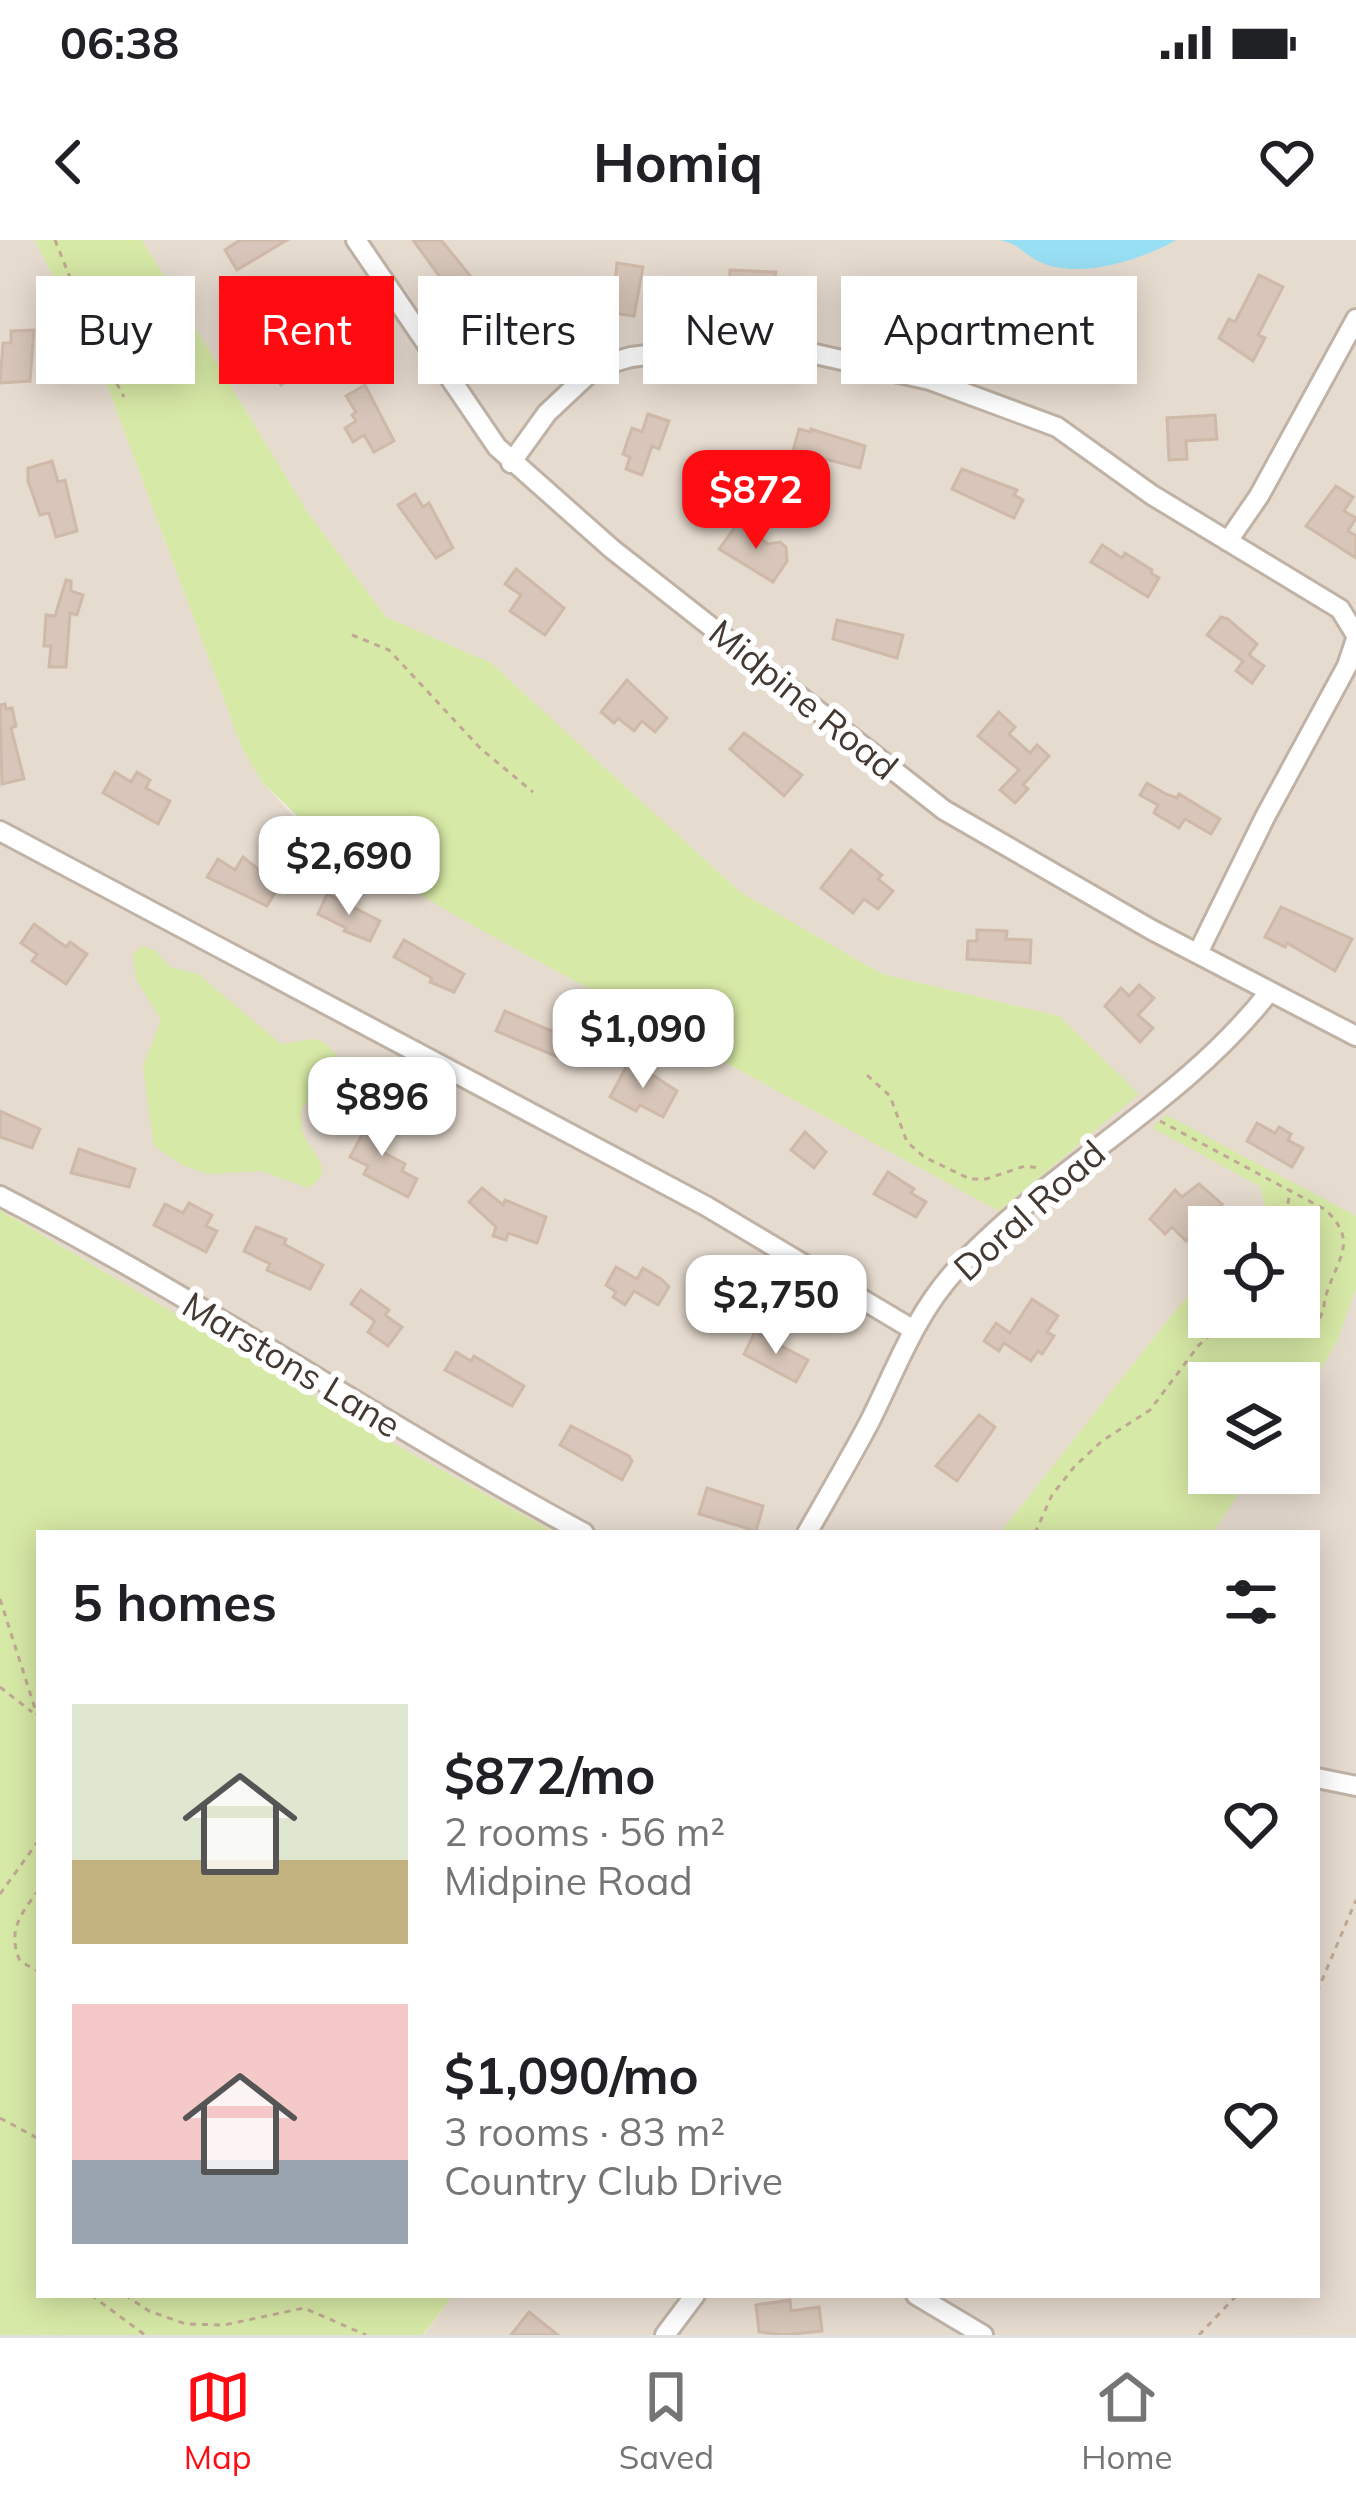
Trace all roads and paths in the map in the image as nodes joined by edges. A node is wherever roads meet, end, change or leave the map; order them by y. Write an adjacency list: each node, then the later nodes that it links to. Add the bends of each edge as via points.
1 (55, 240): 4 (path)
2 (359, 241): 5 (street, Midpine Road)
3 (1356, 319): 6 (street)
4 (124, 397)
5 (511, 463): 6 (street, via 596,367 756,346 887,369 1029,414); 11 (street, Midpine Road, via 944,810)
6 (1228, 541): 8 (street, via 1340,609)
7 (352, 635): 9 (path, via 389,650 481,749)
8 (1356, 637): 11 (street)
9 (533, 791)
10 (0, 831): 23 (street, via 706,1206)
11 (1198, 953): 12 (street, Midpine Road)
12 (1269, 992): 13 (street, Midpine Road); 15 (street, Doral Road, via 1225,1043)
13 (1356, 1036)
14 (867, 1075): 16 (path, via 890,1096 907,1142 924,1157 970,1179 1024,1166)
15 (1142, 1112): 16 (street, Doral Road); 17 (path)
16 (1061, 1175): 23 (street, Doral Road, via 952,1274)
17 (1291, 1192): 19 (path); 20 (path)
18 (0, 1196): 25 (street, Marstons Lane)
19 (1287, 1206)
20 (1351, 1233)
21 (1352, 1242): 22 (path)
22 (1320, 1318)
23 (913, 1329): 26 (street, Doral Road)
24 (1207, 1338): 27 (path, via 1150,1409 1074,1467)
25 (579, 1530)
26 (809, 1530)
27 (1036, 1530)
28 (0, 1599): 30 (path)
29 (0, 1687): 31 (path)
30 (36, 1712)
31 (36, 1716)
32 (1320, 1779): 33 (street)
33 (1356, 1786)
34 (36, 1844): 35 (path)
35 (0, 1894)
36 (36, 1894): 38 (path, via 12,1939 20,1961)
37 (1356, 1900): 39 (path)
38 (36, 1970)
39 (1320, 1985)
40 (0, 2118): 41 (path)
41 (36, 2137)
42 (95, 2298): 48 (path)
43 (129, 2298): 47 (path, via 149,2312)
44 (693, 2298): 51 (street)
45 (921, 2298): 52 (street)
46 (1234, 2298): 53 (path)
47 (201, 2325): 49 (path); 50 (path, via 304,2308)
48 (145, 2335)
49 (195, 2335)
50 (366, 2335)
51 (665, 2335)
52 (983, 2335)
53 (1199, 2335)

